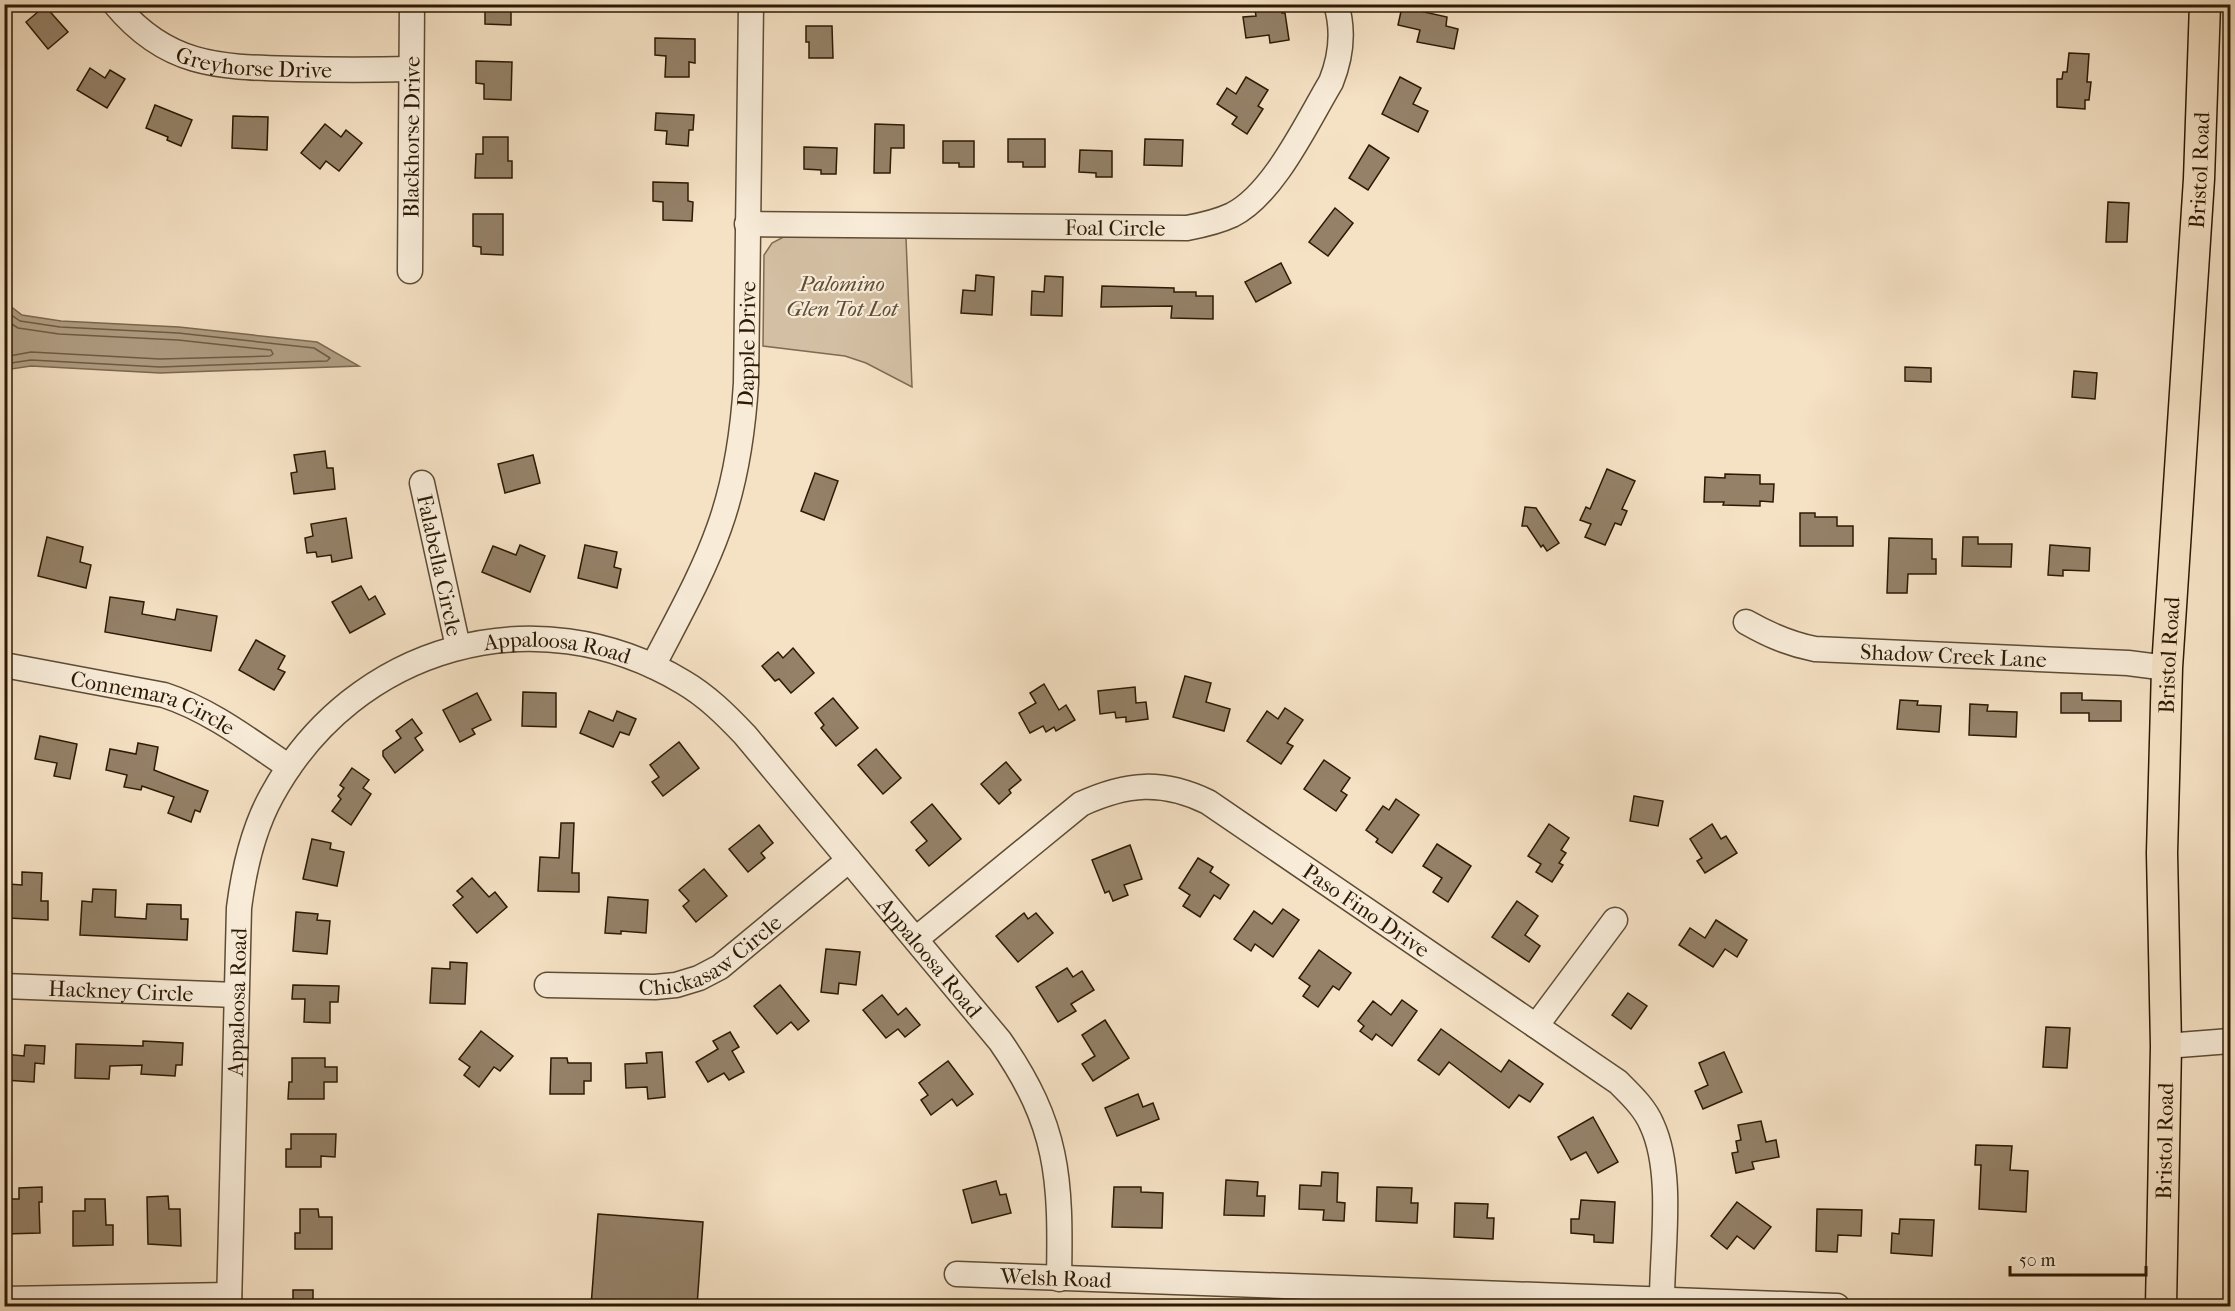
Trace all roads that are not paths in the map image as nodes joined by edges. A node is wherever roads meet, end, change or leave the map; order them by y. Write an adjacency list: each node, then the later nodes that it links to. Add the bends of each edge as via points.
1 (115, 4): 6 (street, Greyhorse Drive, via 143,32 163,45 208,63 232,68)
2 (412, 4): 6 (street, Blackhorse Drive)
3 (751, 4): 7 (street, Dapple Drive)
4 (1336, 4): 7 (street, Foal Circle, via 1341,45 1331,82 1265,189 1233,214 1211,223 1187,228)
5 (2205, 4): 14 (main road, Bristol Road, via 2199,179)
6 (411, 69): 8 (street, Blackhorse Drive)
7 (747, 224): 13 (street, Dapple Drive, via 746,383 735,473 709,555)
8 (410, 271)
9 (422, 483): 11 (street, Falabella Circle)
10 (1746, 622): 14 (street, Shadow Creek Lane, via 1774,638 1815,649)
11 (458, 647): 13 (street, Appaloosa Road, via 521,638 569,641); 15 (street, Appaloosa Road, via 402,667 366,688 320,728)
12 (4, 665): 15 (street, Connemara Circle, via 182,701 204,711)
13 (653, 666): 16 (street, Appaloosa Road, via 700,694 746,735)
14 (2167, 668): 24 (main road, Bristol Road, via 2162,853)
15 (289, 767): 21 (street, Appaloosa Road, via 271,795 251,846 239,908)
16 (849, 860): 18 (street, Appaloosa Road); 19 (street, Chickasaw Circle, via 720,967 699,978 655,987)
17 (1615, 920): 22 (street)
18 (916, 939): 22 (street, Paso Fino Drive, via 1081,804 1131,786 1166,787 1208,802); 26 (street, Appaloosa Road, via 1000,1041 1041,1111 1053,1151 1059,1192)
19 (547, 985)
20 (4, 986): 21 (street, Hackney Circle)
21 (236, 995): 29 (street, Appaloosa Road)
22 (1536, 1026): 28 (street, Paso Fino Drive, via 1618,1082 1652,1124 1665,1175)
23 (2230, 1041): 24 (street)
24 (2166, 1046): 31 (main road, Bristol Road)
25 (957, 1274): 26 (street, Welsh Road)
26 (1059, 1279): 28 (street, Welsh Road)
27 (4, 1299): 29 (street)
28 (1662, 1300): 30 (street, Welsh Road)
29 (229, 1301)
30 (1837, 1306)
31 (2162, 1306)

